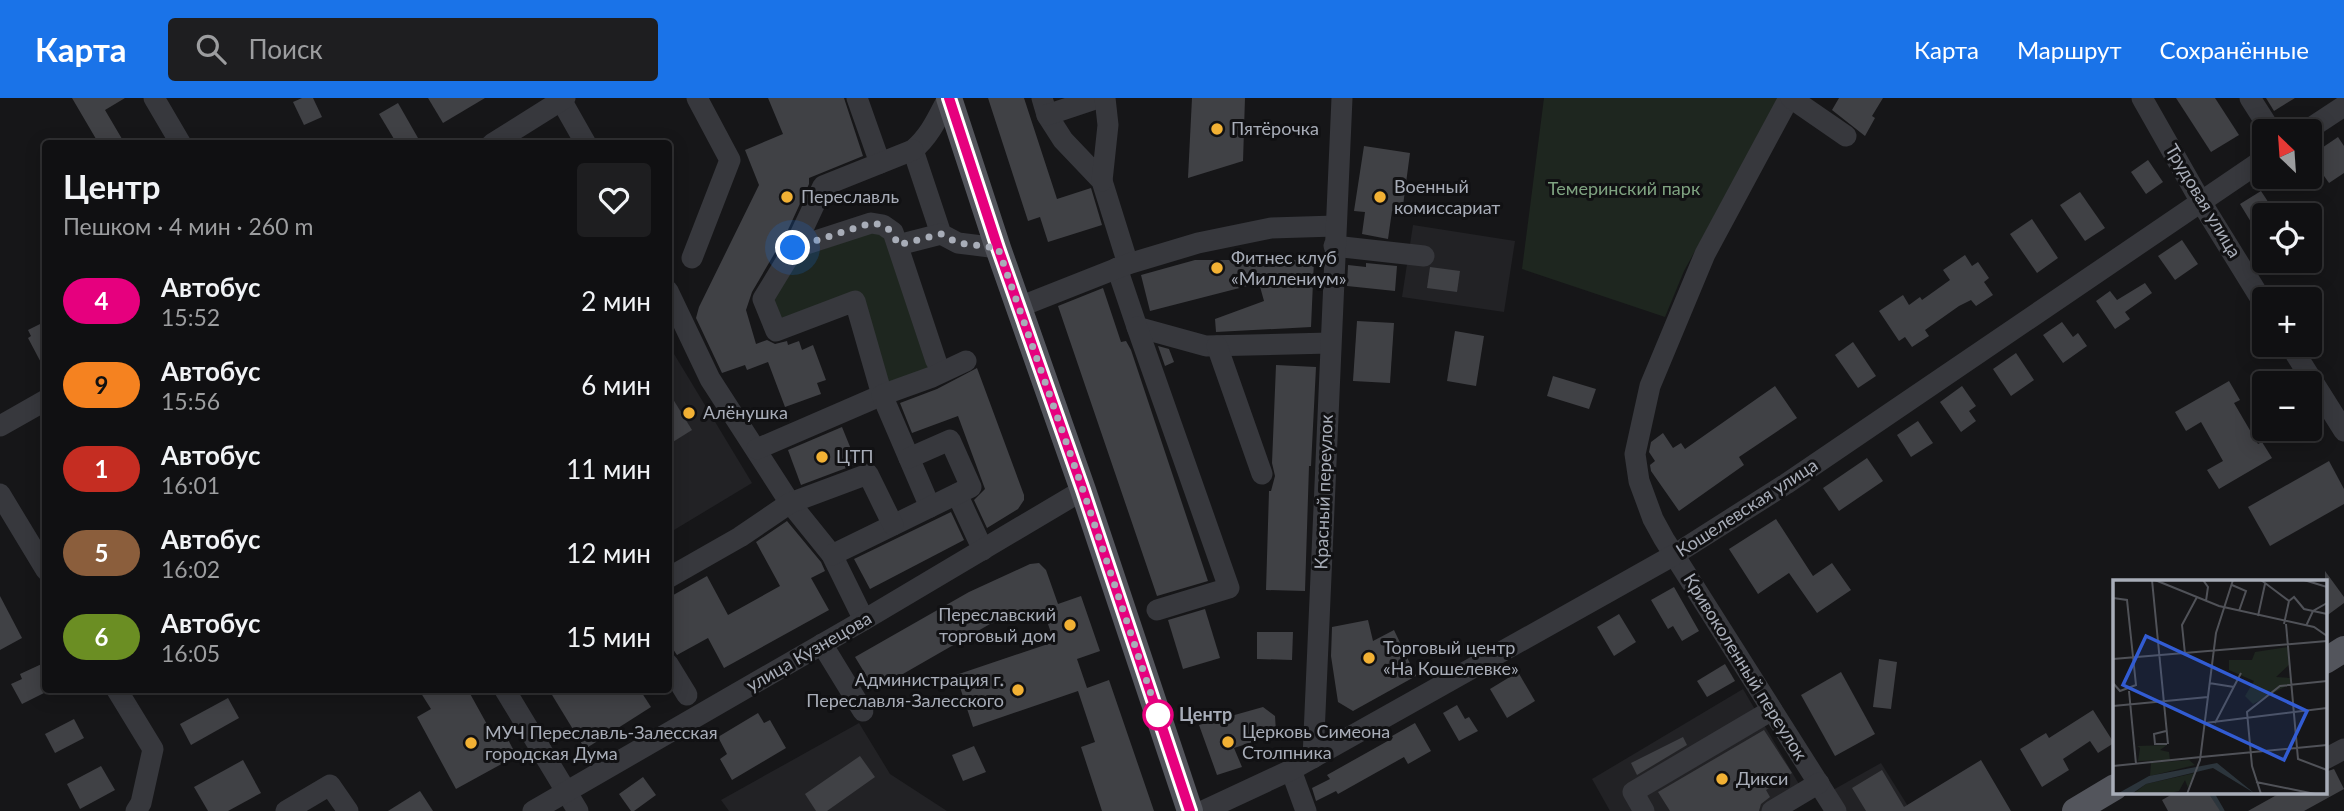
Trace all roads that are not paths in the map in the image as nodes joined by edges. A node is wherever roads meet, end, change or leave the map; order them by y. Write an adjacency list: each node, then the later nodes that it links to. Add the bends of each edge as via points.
1 (154, 98): 17 (street)
2 (697, 98): 31 (street, via 730,160)
3 (857, 98): 21 (street)
4 (949, 98): 20 (street); 29 (main road)
5 (1098, 98): 12 (street)
6 (1105, 98): 23 (street, via 1108,125)
7 (1342, 98): 26 (street, Красный переулок)
8 (1790, 98): 16 (street); 57 (street, Кривоколенный переулок, via 1705,254 1650,386 1635,454 1653,519)
9 (2142, 98): 24 (street, Трудовая улица)
10 (2250, 98): 14 (street)
11 (562, 99): 18 (street); 19 (street)
12 (1044, 106): 23 (street, via 1063,140)
13 (2344, 106): 15 (street)
14 (2263, 119)
15 (2322, 120)
16 (1846, 136)
17 (179, 140)
18 (498, 140)
19 (584, 140)
20 (914, 150): 21 (street); 25 (street)
21 (880, 163): 28 (street, via 823,186)
22 (2252, 167): 24 (street, Кошелевская улица)
23 (1101, 181): 32 (street)
24 (2201, 202): 33 (street, Трудовая улица); 57 (street, Кошелевская улица)
25 (941, 234): 27 (street); 29 (street, via 958,243)
26 (1335, 236): 30 (street); 32 (street, via 1271,228 1198,243); 37 (street, Красный переулок)
27 (898, 245): 28 (street, via 893,232 871,223); 40 (street)
28 (793, 248): 42 (street, via 763,299 776,331 855,302)
29 (998, 248): 35 (main road)
30 (1424, 256)
31 (692, 258)
32 (1122, 266): 35 (street); 36 (street)
33 (2254, 287)
34 (672, 299): 46 (street, via 710,379)
35 (1019, 307): 49 (main road)
36 (1137, 327): 38 (street); 60 (street, via 1229,587)
37 (1330, 343): 38 (street); 72 (street, Красный переулок)
38 (1217, 346): 48 (street)
39 (2298, 357): 45 (street)
40 (936, 360)
41 (966, 361): 42 (street)
42 (882, 395): 46 (street); 47 (street)
43 (42, 402): 44 (street)
44 (0, 426)
45 (2344, 431)
46 (757, 449): 52 (street)
47 (909, 458): 51 (street, via 950,440 971,487); 53 (street)
48 (1262, 474)
49 (1083, 490): 55 (street, улица Кузнецова); 84 (main road)
50 (0, 494): 58 (street)
51 (957, 494): 53 (street); 55 (street)
52 (790, 503): 54 (street, via 868,474); 56 (street); 59 (street)
53 (930, 506): 54 (street)
54 (893, 525): 56 (street)
55 (983, 550): 61 (street, улица Кузнецова)
56 (832, 555): 61 (street)
57 (1674, 555): 69 (street, Кривоколенный переулок); 72 (street, Кошелевская улица)
58 (42, 563)
59 (672, 576)
60 (1157, 610)
61 (864, 620): 62 (street, улица Кузнецова)
62 (822, 644): 70 (street); 77 (street, улица Кузнецова)
63 (2344, 649): 64 (main road)
64 (2326, 660)
65 (672, 671): 68 (street)
66 (119, 693): 79 (street, via 153,750)
67 (507, 693): 77 (street)
68 (687, 695)
69 (1772, 710): 75 (street, Кривоколенный переулок); 87 (street, via 1633,793)
70 (863, 711)
71 (2344, 749): 73 (street)
72 (1313, 758): 74 (street, Кошелевская улица)
73 (2326, 758)
74 (1291, 770): 85 (street, Кошелевская улица); 86 (street)
75 (1819, 783): 88 (street); 89 (street, Кривоколенный переулок)
76 (2113, 788): 78 (main road)
77 (566, 791): 82 (street, улица Кузнецова); 83 (street)
78 (2085, 809)
79 (136, 811)
80 (286, 811): 81 (street, via 330,785)
81 (348, 811)
82 (533, 811)
83 (578, 811)
84 (1190, 811)
85 (1203, 811)
86 (1306, 811)
87 (1644, 811)
88 (1772, 811)
89 (1836, 811)

